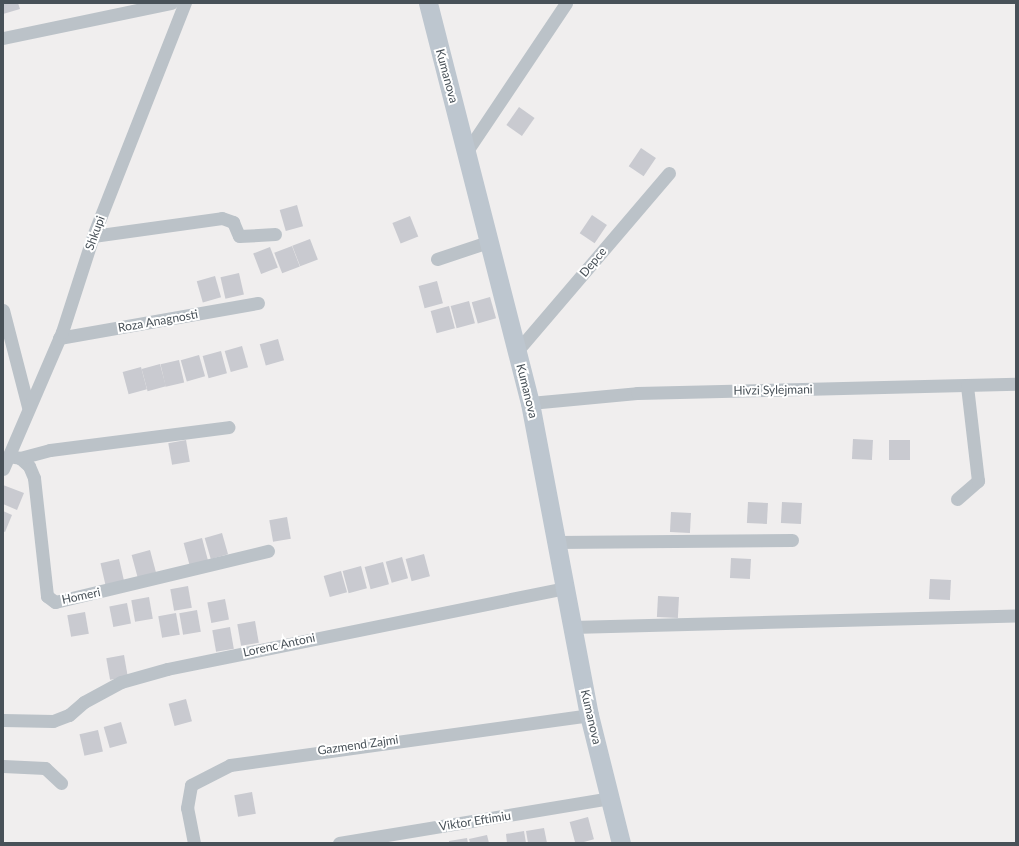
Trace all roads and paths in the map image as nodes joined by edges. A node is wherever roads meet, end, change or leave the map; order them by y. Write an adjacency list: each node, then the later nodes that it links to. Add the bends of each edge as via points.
1 (171, 3): 5 (street)
2 (186, 3): 9 (street, Shkupi)
3 (428, 3): 6 (main road, Kumanova)
4 (566, 3): 6 (street)
5 (3, 38)
6 (467, 152): 10 (main road, Kumanova)
7 (669, 173): 15 (street, Depce)
8 (275, 234): 9 (street, via 239,236 233,222 222,218)
9 (93, 236): 14 (street, Shkupi)
10 (490, 241): 11 (street); 15 (main road, Kumanova)
11 (437, 259)
12 (258, 304): 14 (street, Roza Anagnosti)
13 (3, 310): 19 (street)
14 (59, 338): 19 (street, Shkupi)
15 (517, 351): 18 (main road, Kumanova)
16 (1016, 384): 17 (street, Hivzi Sylejmani)
17 (967, 386): 18 (street, Hivzi Sylejmani, via 637,393); 23 (street, via 978,481)
18 (530, 403): 25 (main road, Kumanova)
19 (28, 407): 21 (street, Shkupi)
20 (229, 427): 21 (street)
21 (11, 455): 22 (street, Shkupi); 26 (street, Homeri, via 34,478 47,596 55,602)
22 (3, 468)
23 (958, 499)
24 (792, 540): 25 (street)
25 (556, 542): 27 (main road, Kumanova)
26 (268, 551)
27 (565, 588): 29 (main road, Kumanova); 31 (street, Lorenc Antoni, via 167,669 121,682 89,699 70,715 53,721)
28 (1016, 615): 29 (street)
29 (572, 628): 30 (main road, Kumanova)
30 (589, 715): 34 (main road, Kumanova); 35 (street, Gazmend Zajmi, via 230,764 197,779 191,785 187,808)
31 (3, 720)
32 (3, 766): 33 (street, via 45,768)
33 (61, 783)
34 (611, 798): 36 (street, Viktor Eftimiu); 37 (main road, Kumanova)
35 (194, 843)
36 (339, 843)
37 (621, 843)

